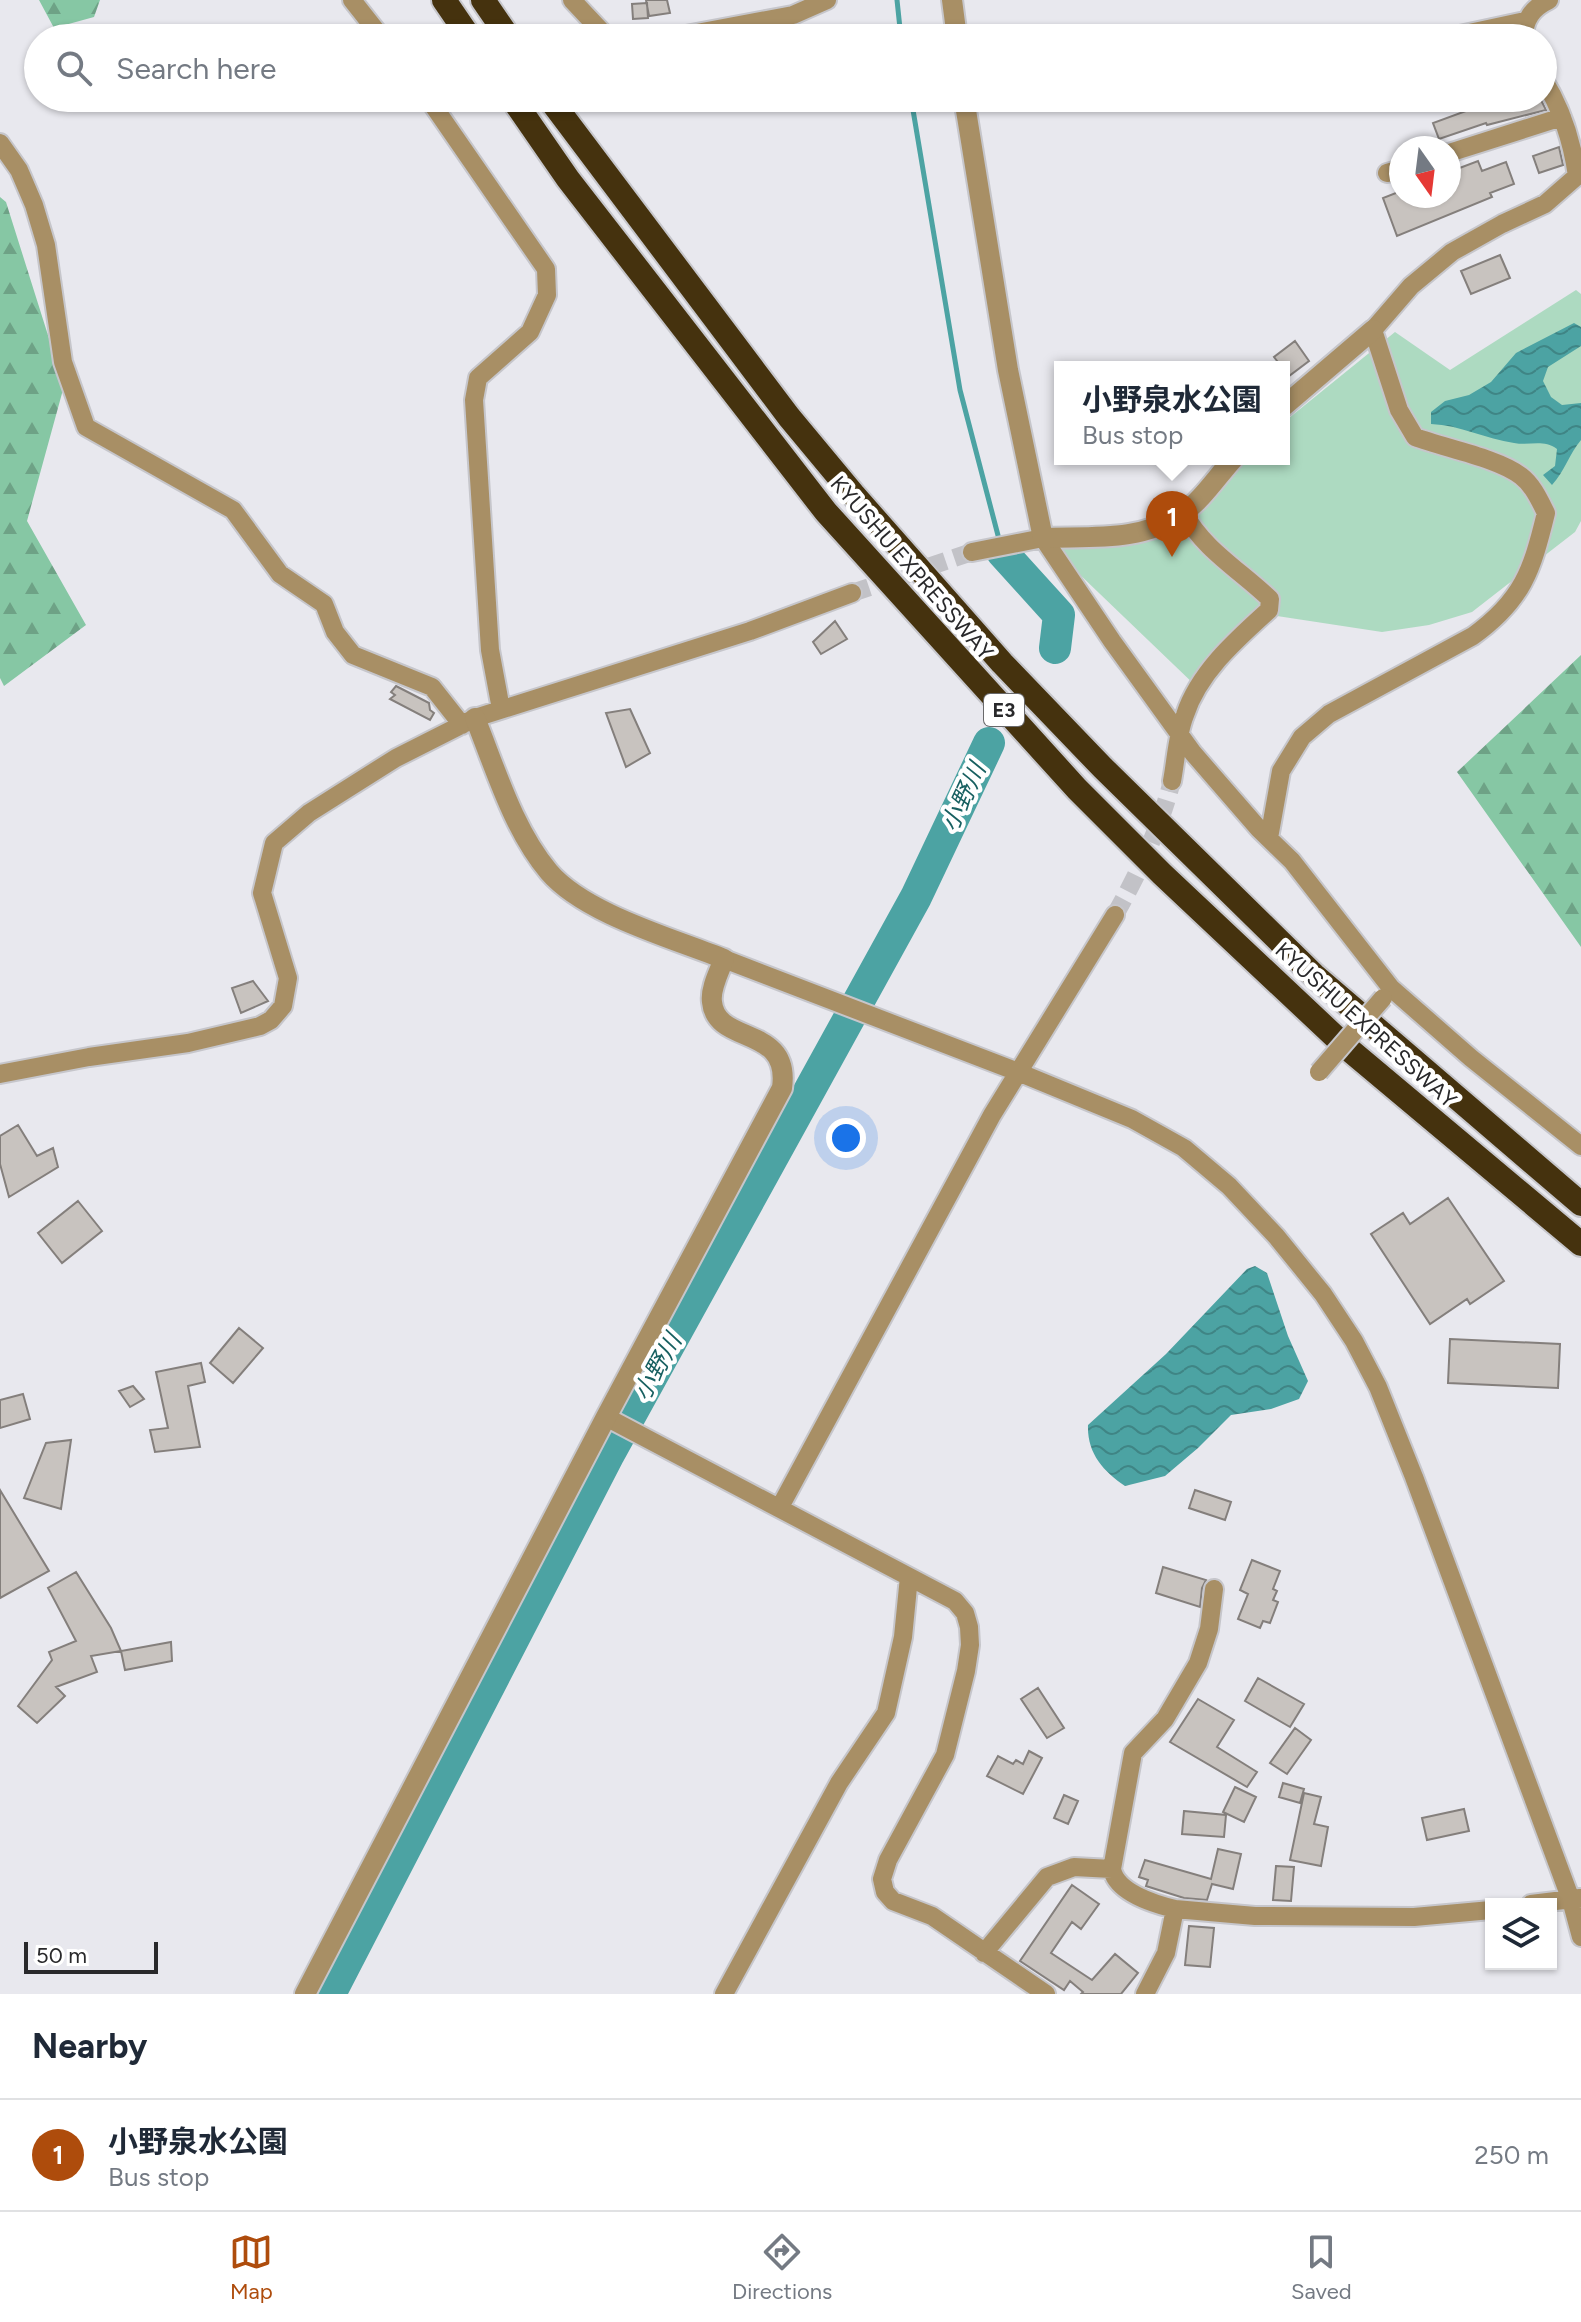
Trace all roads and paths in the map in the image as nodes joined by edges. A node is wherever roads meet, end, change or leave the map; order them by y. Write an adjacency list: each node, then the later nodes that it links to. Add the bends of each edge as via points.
1 (444, 0): 9 (highway)
2 (483, 0): 10 (highway)
3 (572, 0): 11 (street)
4 (827, 0): 12 (street, via 793,15)
5 (952, 0): 13 (street)
6 (1549, 0): 14 (street, via 1538,5)
7 (361, 3): 8 (street)
8 (374, 24)
9 (460, 24)
10 (499, 24)
11 (595, 24)
12 (733, 24)
13 (955, 24)
14 (1527, 24)
15 (1557, 101): 20 (street)
16 (438, 112): 30 (street, via 546,269 547,295 530,332 478,378 474,400 490,650)
17 (522, 112): 43 (highway, KYUSHU EXPRESSWAY / E3, via 826,512 1077,789 1346,1047)
18 (560, 112): 42 (highway, KYUSHU EXPRESSWAY / E3, via 789,417 1002,663 1314,975)
19 (966, 112): 27 (street)
20 (1562, 117): 22 (street); 23 (street, via 1577,176 1545,204 1452,252 1411,286)
21 (0, 143): 31 (street, via 34,205 46,245 63,362 86,427 233,510 280,574 324,604 335,632 353,655 432,687)
22 (1461, 149)
23 (1373, 330): 24 (street); 34 (street, via 1399,410 1415,437 1521,476 1546,513 1524,584 1492,622 1329,714 1302,737 1281,771)
24 (1290, 401)
25 (1228, 465): 26 (street)
26 (1184, 513): 27 (street, via 1138,534); 32 (street, via 1205,543 1270,599 1269,610 1217,660 1185,715)
27 (1033, 540): 28 (street); 32 (street)
28 (972, 552)
29 (852, 593): 30 (street, via 750,631)
30 (501, 709): 31 (street)
31 (468, 721): 36 (street, via 517,821 550,873 592,906); 40 (street, via 396,758 309,813 274,843 262,893 288,978 283,1006 271,1020 188,1043)
32 (1181, 736): 33 (street); 34 (street)
33 (1172, 781)
34 (1269, 838): 37 (street, via 1316,890)
35 (1115, 915): 38 (street)
36 (724, 959): 38 (street); 44 (street, via 713,990 715,1012 724,1024 780,1057 785,1071 782,1088)
37 (1387, 993): 39 (street, bridge); 41 (street)
38 (1018, 1072): 45 (street); 49 (street, via 1132,1119 1184,1148 1229,1186 1323,1294 1378,1387)
39 (1319, 1072)
40 (0, 1074)
41 (1581, 1146)
42 (1581, 1204)
43 (1581, 1244)
44 (611, 1420): 45 (street); 54 (street)
45 (780, 1507): 46 (street)
46 (909, 1577): 53 (street, via 955,1601 965,1613 970,1645 945,1755 882,1879 893,1901 932,1916); 55 (street, via 903,1637 886,1713 839,1783)
47 (1214, 1589): 48 (street, via 1198,1663 1165,1719 1133,1753)
48 (1112, 1869): 50 (street, via 1119,1885); 53 (street, via 1074,1867 1047,1877)
49 (1576, 1899): 52 (street)
50 (1175, 1909): 51 (street, via 1255,1916 1414,1917); 57 (street, via 1166,1953)
51 (1485, 1911)
52 (1581, 1937)
53 (984, 1953): 56 (street)
54 (305, 1994)
55 (724, 1994)
56 (1046, 1994)
57 (1145, 1994)

